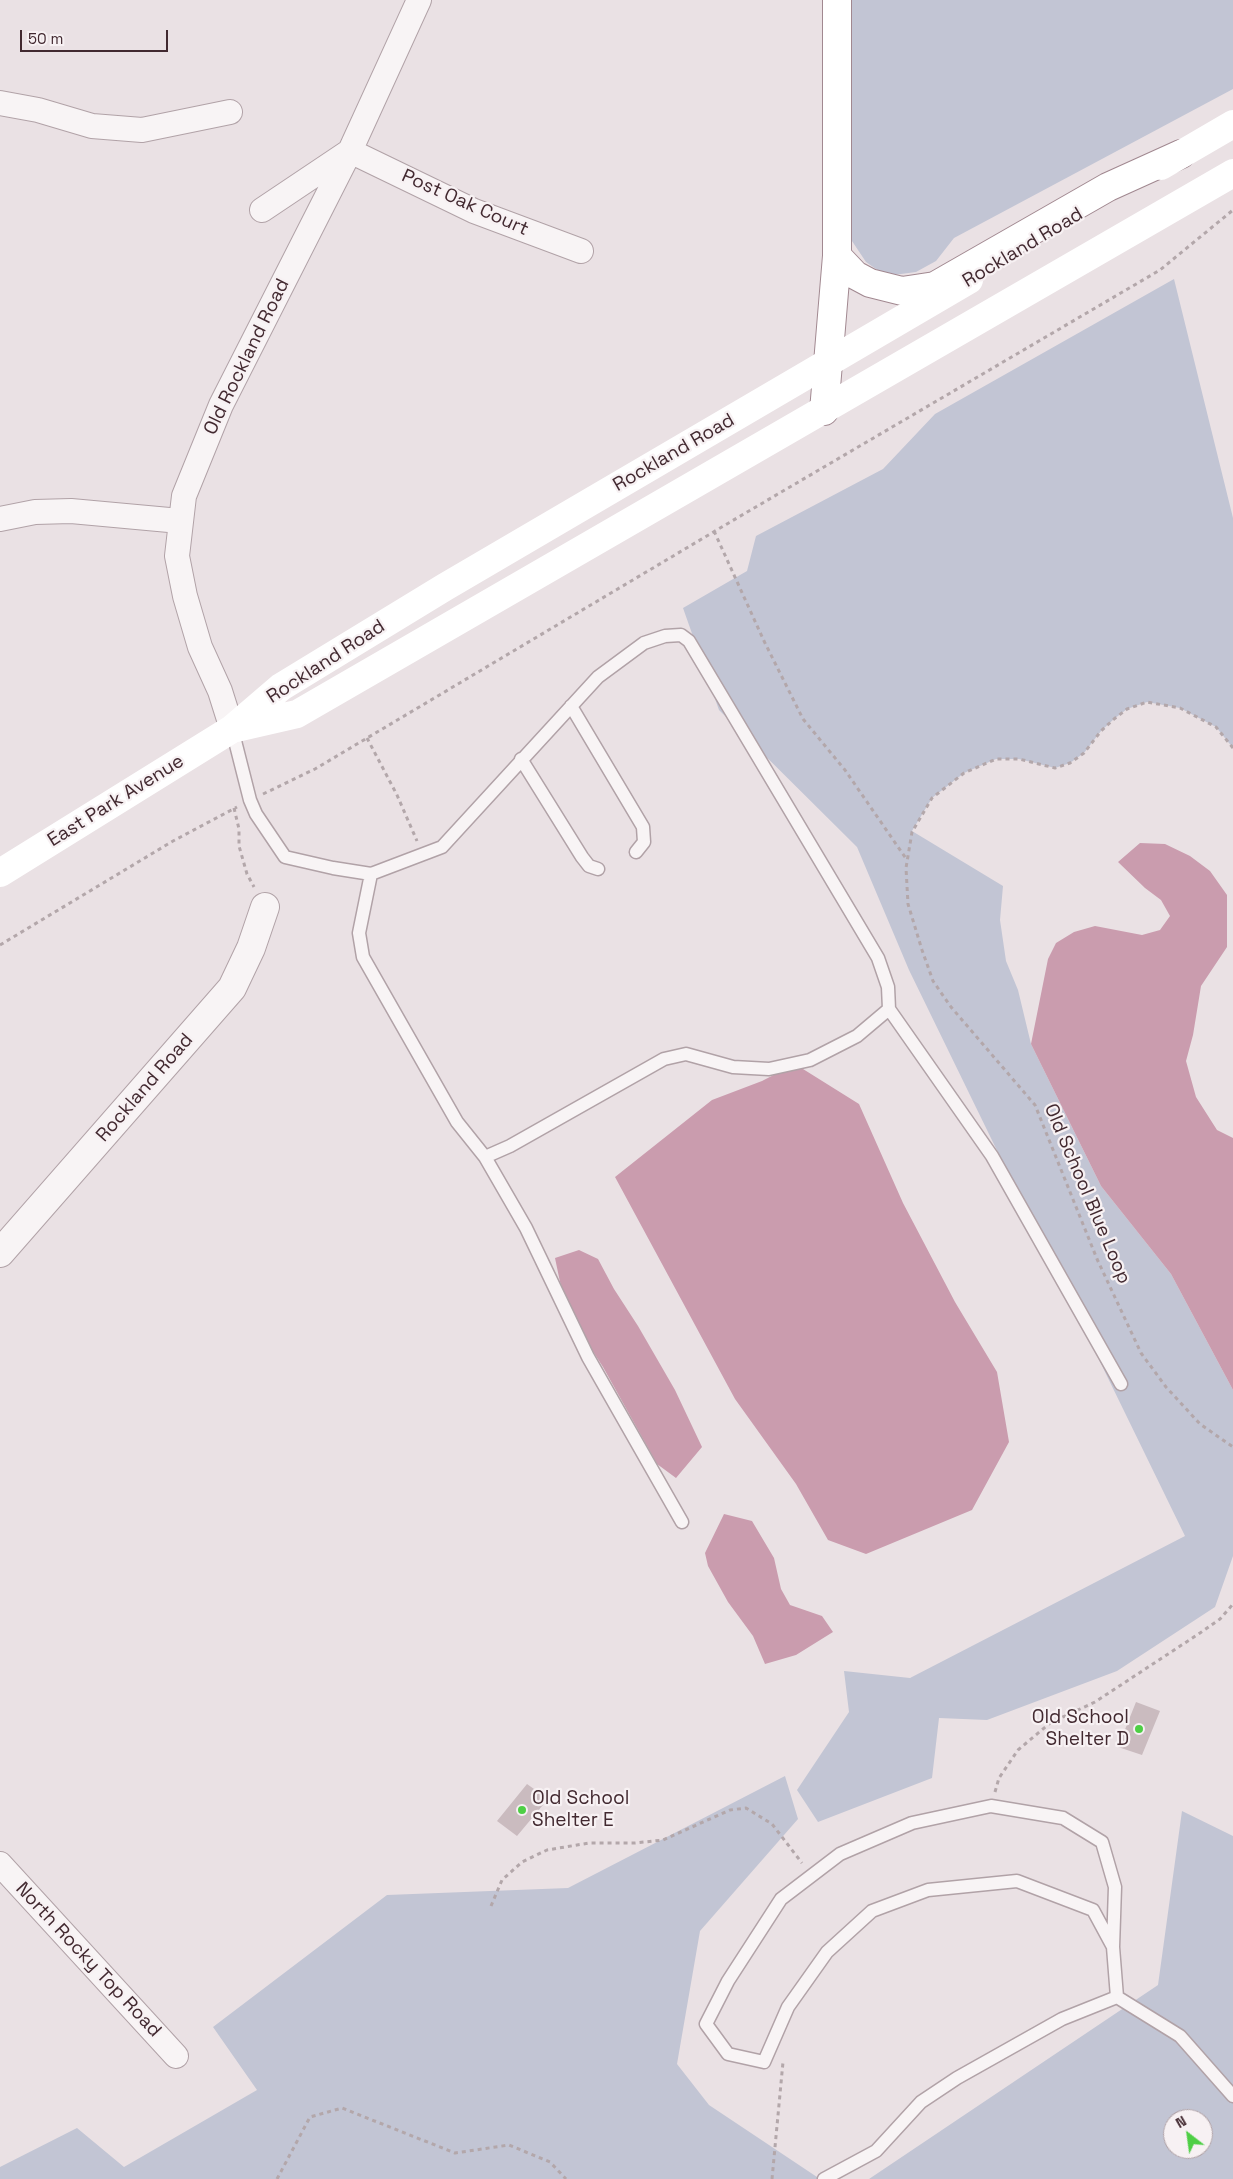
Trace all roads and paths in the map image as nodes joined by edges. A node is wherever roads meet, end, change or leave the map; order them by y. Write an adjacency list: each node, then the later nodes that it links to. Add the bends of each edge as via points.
1 (419, 0): 6 (street, Old Rockland Road)
2 (837, 0): 12 (main road)
3 (0, 103): 4 (street, via 92,126 142,130)
4 (230, 112)
5 (1233, 124): 7 (main road, Rockland Road)
6 (350, 151): 9 (street); 11 (street, Post Oak Court, via 474,211); 16 (street, Old Rockland Road, via 221,405 184,496)
7 (1182, 154): 12 (main road, via 1108,187 935,286 902,291 870,283 855,275); 13 (main road, Rockland Road)
8 (1233, 173): 14 (main road, Rockland Road)
9 (262, 210)
10 (1233, 210): 17 (path, via 1160,270)
11 (581, 252)
12 (837, 256): 13 (main road)
13 (828, 364): 14 (main road); 19 (main road, Rockland Road, via 444,587 281,687)
14 (824, 410): 19 (main road, Rockland Road, via 297,714)
15 (0, 519): 16 (street, via 34,512 70,512)
16 (180, 521): 19 (street, Old Rockland Road, via 177,556 185,596 200,647 220,691)
17 (714, 531): 20 (path); 28 (path, via 803,719 845,770)
18 (571, 706): 22 (lane); 27 (lane, via 643,827 644,842); 34 (lane, via 598,677 644,643 681,634 689,641 878,958 888,987)
19 (232, 729): 30 (main road, East Park Avenue); 31 (lane, via 250,800 285,857)
20 (367, 738): 23 (path); 26 (path)
21 (1233, 748): 28 (path, Old School Blue Loop, via 1216,726 1180,708 1147,702 1127,709 1114,719 1084,753 1070,763 1055,768 1019,759 996,759 964,773 932,798 912,832)
22 (522, 759): 29 (lane, via 582,857 589,866); 31 (lane, via 442,847)
23 (273, 789)
24 (240, 805): 25 (path)
25 (234, 808): 32 (path, via 247,874); 33 (path)
26 (418, 845)
27 (636, 852)
28 (907, 860): 38 (path, Old School Blue Loop, via 908,904 933,981 951,1007 1036,1105 1097,1259 1141,1353 1166,1387 1200,1424)
29 (598, 869)
30 (0, 872)
31 (371, 874): 35 (lane, via 359,933 363,957 457,1122)
32 (265, 907): 36 (street, Rockland Road, via 232,988)
33 (0, 945)
34 (889, 1009): 35 (lane, via 857,1036 810,1060 769,1069 733,1067 686,1054 664,1059 510,1146); 37 (lane, via 992,1156)
35 (485, 1156): 39 (lane, via 526,1228 588,1357)
36 (0, 1253)
37 (1121, 1384)
38 (1233, 1447)
39 (682, 1522)
40 (1233, 1604): 41 (path, via 1200,1634 1095,1702 1050,1723 1018,1750 998,1778)
41 (991, 1806): 43 (lane, via 912,1823 840,1854); 45 (lane, via 1063,1818 1102,1842 1115,1887)
42 (0, 1864): 47 (street, North Rocky Top Road)
43 (812, 1876): 44 (path, via 772,1824 746,1808 730,1810 663,1840 635,1844 590,1843 547,1850 522,1862 502,1880); 45 (lane, via 781,1899 728,1980 706,2024 728,2054 764,2062 788,2007 827,1952 872,1910 928,1890 1017,1881 1093,1910)
44 (491, 1906)
45 (1113, 1947): 46 (lane)
46 (1117, 1997): 49 (lane, via 1180,2036); 53 (lane, via 1062,2019 957,2078 921,2102 876,2151)
47 (176, 2056)
48 (783, 2058): 52 (path)
49 (1233, 2096)
50 (277, 2179): 51 (path, via 310,2117 342,2108 456,2154 509,2145 550,2162)
51 (566, 2179)
52 (772, 2179)
53 (824, 2179)

